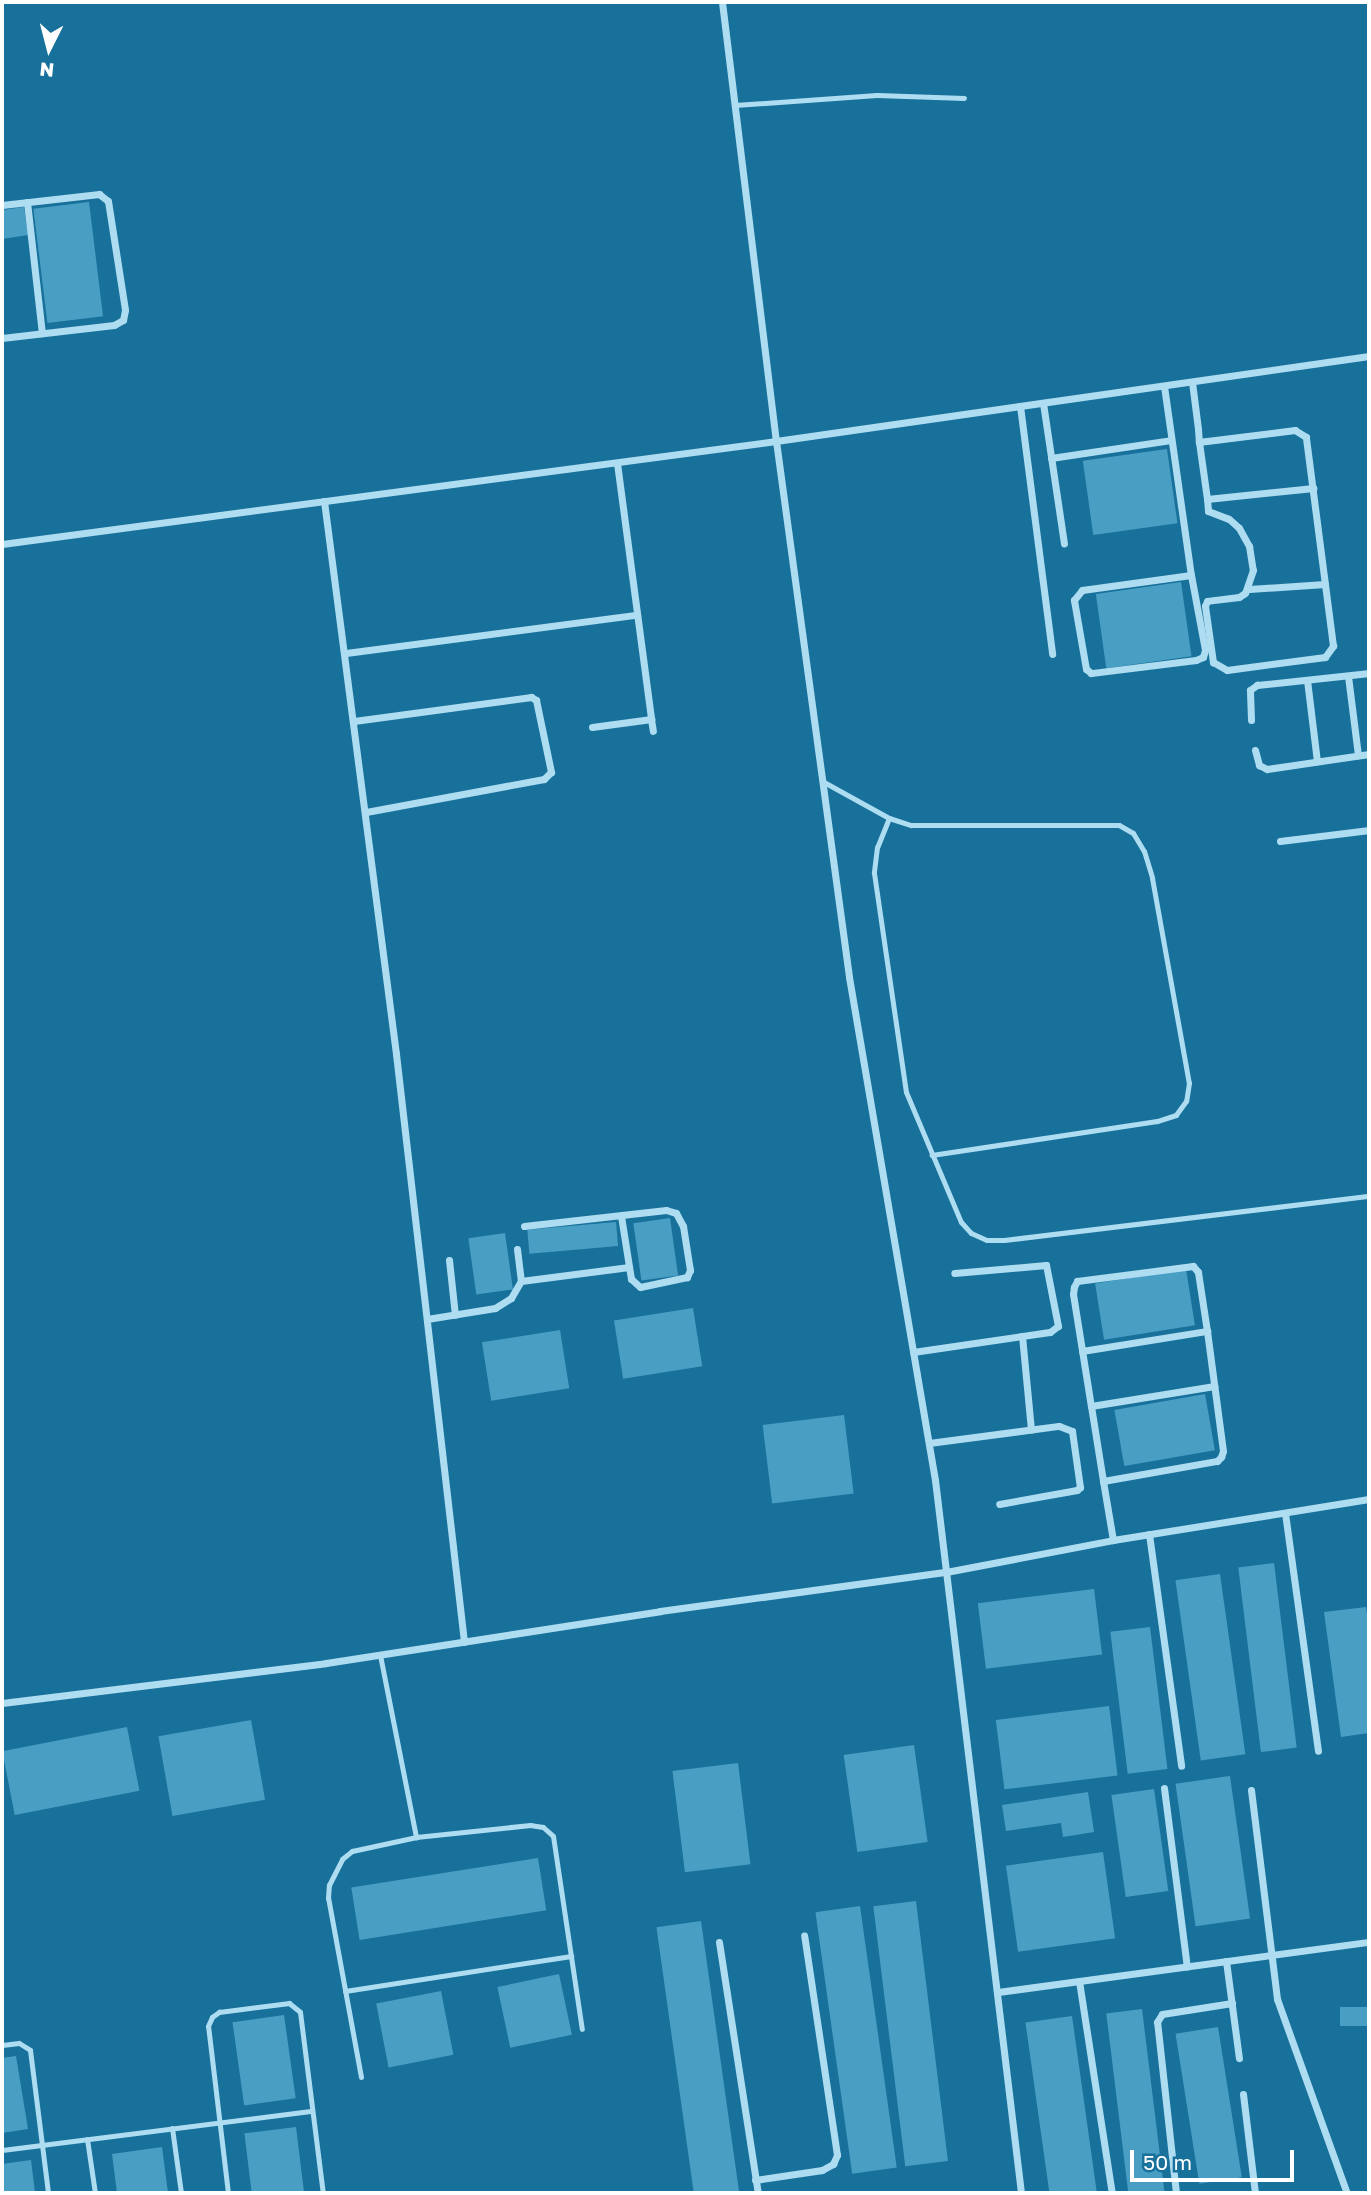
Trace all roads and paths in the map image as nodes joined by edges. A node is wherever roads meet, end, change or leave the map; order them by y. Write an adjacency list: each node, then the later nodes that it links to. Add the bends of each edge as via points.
1 (722, 2): 3 (street)
2 (964, 98): 3 (lane, via 877,95)
3 (735, 105): 14 (street)
4 (27, 202): 5 (street); 6 (street); 6 (street, via 99,194 108,201 125,310 123,320 114,325)
5 (2, 205)
6 (43, 333): 7 (street)
7 (2, 338)
8 (1369, 356): 9 (street)
9 (1192, 382): 10 (street); 15 (street)
10 (1164, 386): 11 (street); 13 (street)
11 (1043, 403): 12 (street); 16 (street)
12 (1020, 406): 14 (street); 28 (street)
13 (1171, 440): 16 (street); 23 (street)
14 (776, 441): 17 (street); 41 (street)
15 (1199, 442): 18 (street, via 1301,431 1306,437); 19 (street)
16 (1051, 458): 21 (street)
17 (617, 463): 20 (street); 26 (street)
18 (1312, 488): 19 (street); 24 (street)
19 (1207, 499): 25 (street, via 1208,511 1228,519 1245,537 1252,570)
20 (324, 501): 22 (street); 27 (street)
21 (1064, 543)
22 (2, 544)
23 (1191, 575): 23 (street, via 1203,657 1091,673 1086,669 1074,600 1082,590)
24 (1325, 584): 25 (street); 25 (street, via 1330,653 1227,670 1213,662 1205,606 1207,601 1239,597)
25 (1249, 589)
26 (636, 615): 27 (street); 32 (street)
27 (346, 653): 34 (street)
28 (1052, 654)
29 (1369, 673): 30 (street)
30 (1348, 676): 31 (street); 39 (street)
31 (1307, 680): 33 (street, via 1257,685 1250,690); 40 (street)
32 (650, 719): 35 (street); 36 (street)
33 (1251, 720)
34 (354, 721): 42 (street); 42 (street, via 531,697 536,700 551,772 544,779)
35 (592, 727)
36 (653, 731)
37 (1255, 751): 40 (street, via 1259,765 1267,769)
38 (1369, 754): 39 (street)
39 (1358, 755): 40 (street)
40 (1317, 761)
41 (822, 781): 43 (lane); 60 (street, via 849,977)
42 (366, 812): 56 (street)
43 (889, 818): 46 (lane, via 877,847 874,873 878,914 906,1092); 46 (lane, via 943,827 1119,825 1133,833 1152,878 1189,1083 1186,1101 1175,1115 1157,1121)
44 (1369, 830): 45 (street)
45 (1280, 841)
46 (932, 1155): 47 (lane, via 961,1222 987,1240)
47 (1369, 1196)
48 (621, 1216): 49 (street); 52 (street); 52 (street, via 666,1210 676,1213 683,1226 690,1270 687,1277 640,1287 631,1279)
49 (524, 1226)
50 (517, 1249): 54 (street)
51 (449, 1260): 55 (street)
52 (629, 1267): 54 (street)
53 (954, 1272): 58 (street, via 1046,1265 1058,1326 1050,1332)
54 (521, 1281): 55 (street, via 502,1304 485,1312)
55 (455, 1315): 56 (street)
56 (427, 1319): 72 (street)
57 (1207, 1331): 59 (street); 59 (street, via 1198,1272 1193,1266 1077,1281 1073,1294); 61 (street)
58 (1022, 1336): 60 (street); 63 (street)
59 (1082, 1351): 62 (street)
60 (913, 1352): 64 (street)
61 (1214, 1386): 62 (street); 65 (street, via 1223,1451 1217,1461)
62 (1091, 1406): 65 (street)
63 (1031, 1430): 64 (street); 67 (street, via 1067,1426 1072,1431 1080,1487)
64 (929, 1443): 71 (street)
65 (1103, 1481): 70 (street)
66 (1369, 1499): 68 (street)
67 (999, 1504)
68 (1285, 1513): 69 (street); 75 (street)
69 (1149, 1534): 70 (street); 76 (street)
70 (1113, 1540): 71 (street)
71 (946, 1572): 72 (street); 89 (street)
72 (464, 1642): 73 (street)
73 (380, 1655): 74 (street); 79 (lane)
74 (2, 1703)
75 (1318, 1751)
76 (1181, 1766)
77 (1164, 1788): 86 (street)
78 (1251, 1790): 83 (street)
79 (416, 1837): 84 (lane, via 530,1825 543,1828 553,1836); 88 (lane, via 352,1851 335,1871 328,1898)
80 (804, 1935): 102 (street, via 837,2155 833,2164 822,2170)
81 (719, 1942): 102 (street)
82 (1369, 1942): 83 (street)
83 (1271, 1955): 85 (street); 113 (street, via 1277,1999)
84 (571, 1956): 88 (lane); 91 (lane)
85 (1226, 1961): 86 (street); 90 (street)
86 (1187, 1966): 87 (street)
87 (1079, 1981): 89 (street); 110 (street)
88 (345, 1992): 94 (lane)
89 (998, 1992): 109 (street)
90 (1232, 2003): 93 (street); 111 (street, via 1162,2014 1157,2022)
91 (582, 2029)
92 (2, 2045): 100 (lane, via 19,2043 30,2050)
93 (1240, 2058)
94 (361, 2077)
95 (1243, 2094): 112 (street)
96 (311, 2111): 97 (lane); 97 (lane, via 300,2012 289,2003 219,2012 212,2017 208,2026); 107 (lane)
97 (219, 2121): 98 (lane); 106 (lane)
98 (172, 2127): 99 (lane); 105 (lane)
99 (87, 2139): 100 (lane); 104 (lane)
100 (41, 2145): 101 (lane); 103 (lane)
101 (2, 2150)
102 (755, 2180): 108 (street)
103 (48, 2193)
104 (95, 2193)
105 (181, 2193)
106 (228, 2193)
107 (323, 2193)
108 (758, 2193)
109 (1021, 2193)
110 (1112, 2193)
111 (1176, 2193)
112 (1255, 2193)
113 (1347, 2193)

